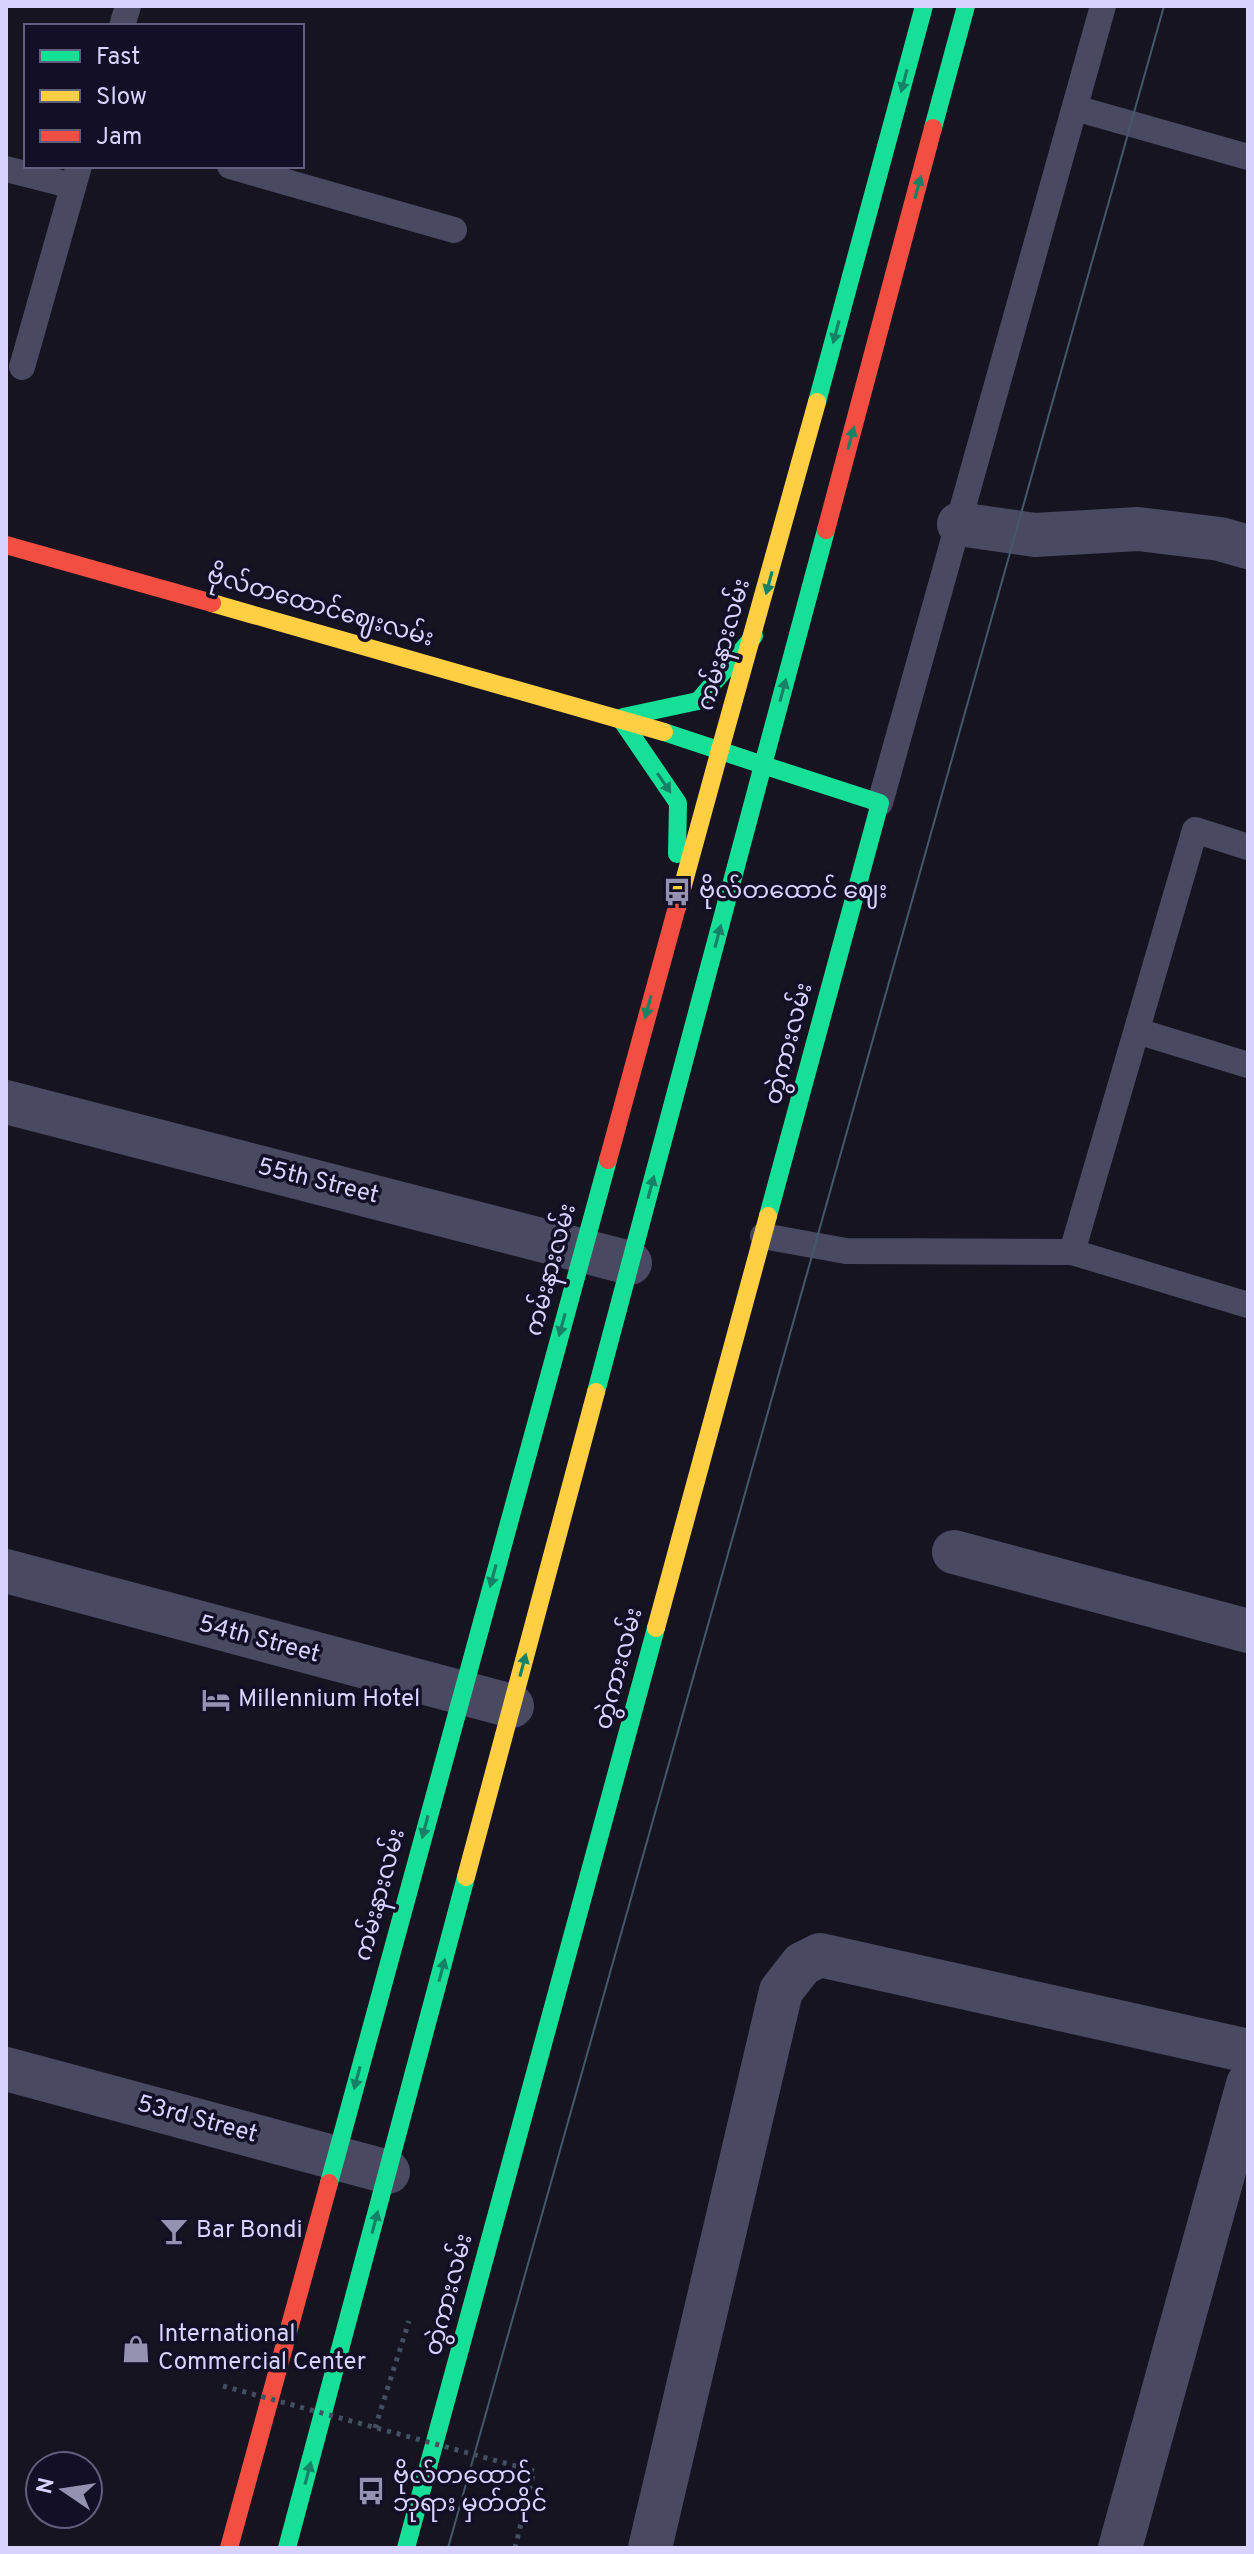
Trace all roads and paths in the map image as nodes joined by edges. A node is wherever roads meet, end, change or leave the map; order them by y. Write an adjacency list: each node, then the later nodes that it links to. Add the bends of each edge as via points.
1 (924, 6): 14 (main road, ကမ်းနားလမ်း, one-way to 14)
2 (966, 6): 17 (main road, one-way to 2)
3 (1103, 6): 4 (lane)
4 (1075, 108): 5 (lane); 11 (lane)
5 (1248, 157)
6 (237, 168): 9 (lane)
7 (6, 169): 8 (lane)
8 (76, 176): 10 (lane)
9 (454, 230)
10 (22, 367)
11 (959, 524): 13 (street, via 1035,535 1138,529); 18 (lane)
12 (6, 545): 15 (main road, ဗိုလ်တထောင်ဈေးလမ်း)
13 (1248, 547)
14 (754, 636): 15 (main road, via 698,701); 16 (main road, ကမ်းနားလမ်း)
15 (620, 718): 16 (main road, ဗိုလ်တထောင်ဈေးလမ်း); 20 (main road, one-way to 20, via 678,803)
16 (720, 750): 17 (main road); 20 (main road, ကမ်းနားလမ်း)
17 (763, 765): 18 (main road); 27 (main road, one-way to 17)
18 (880, 803): 24 (main road, တွဲကားလမ်း)
19 (1248, 847): 21 (lane, via 1195,830)
20 (675, 905): 25 (main road, ကမ်းနားလမ်း, one-way to 25)
21 (1137, 1031): 22 (lane); 26 (lane)
22 (1248, 1065)
23 (6, 1102): 25 (street, 55th Street)
24 (763, 1236): 26 (lane, via 846,1251); 46 (main road, တွဲကားလမ်း)
25 (583, 1250): 27 (street, 55th Street); 32 (main road, ကမ်းနားလမ်း, one-way to 32)
26 (1072, 1252): 28 (lane)
27 (630, 1263): 33 (main road, one-way to 27)
28 (1248, 1305)
29 (954, 1552): 31 (street)
30 (6, 1571): 32 (street, 54th Street)
31 (1248, 1631)
32 (461, 1694): 33 (street, 54th Street); 37 (main road, ကမ်းနားလမ်း, one-way to 37)
33 (512, 1706): 38 (main road, one-way to 33)
34 (1248, 2051): 48 (street, via 820,1955 802,1964 781,1991)
35 (6, 2069): 37 (street, 53rd Street)
36 (1248, 2084): 49 (street)
37 (335, 2157): 38 (street, 53rd Street); 42 (main road, ကမ်းနားလမ်း)
38 (388, 2172): 45 (main road, one-way to 38)
39 (409, 2321): 41 (path)
40 (223, 2386): 41 (path, bridge)
41 (375, 2428): 47 (path, bridge, via 534,2471)
42 (242, 2505): 43 (main road); 44 (main road, ကမ်းနားလမ်း)
43 (213, 2537)
44 (229, 2548)
45 (287, 2548)
46 (406, 2548)
47 (515, 2548)
48 (650, 2548)
49 (1120, 2548)

